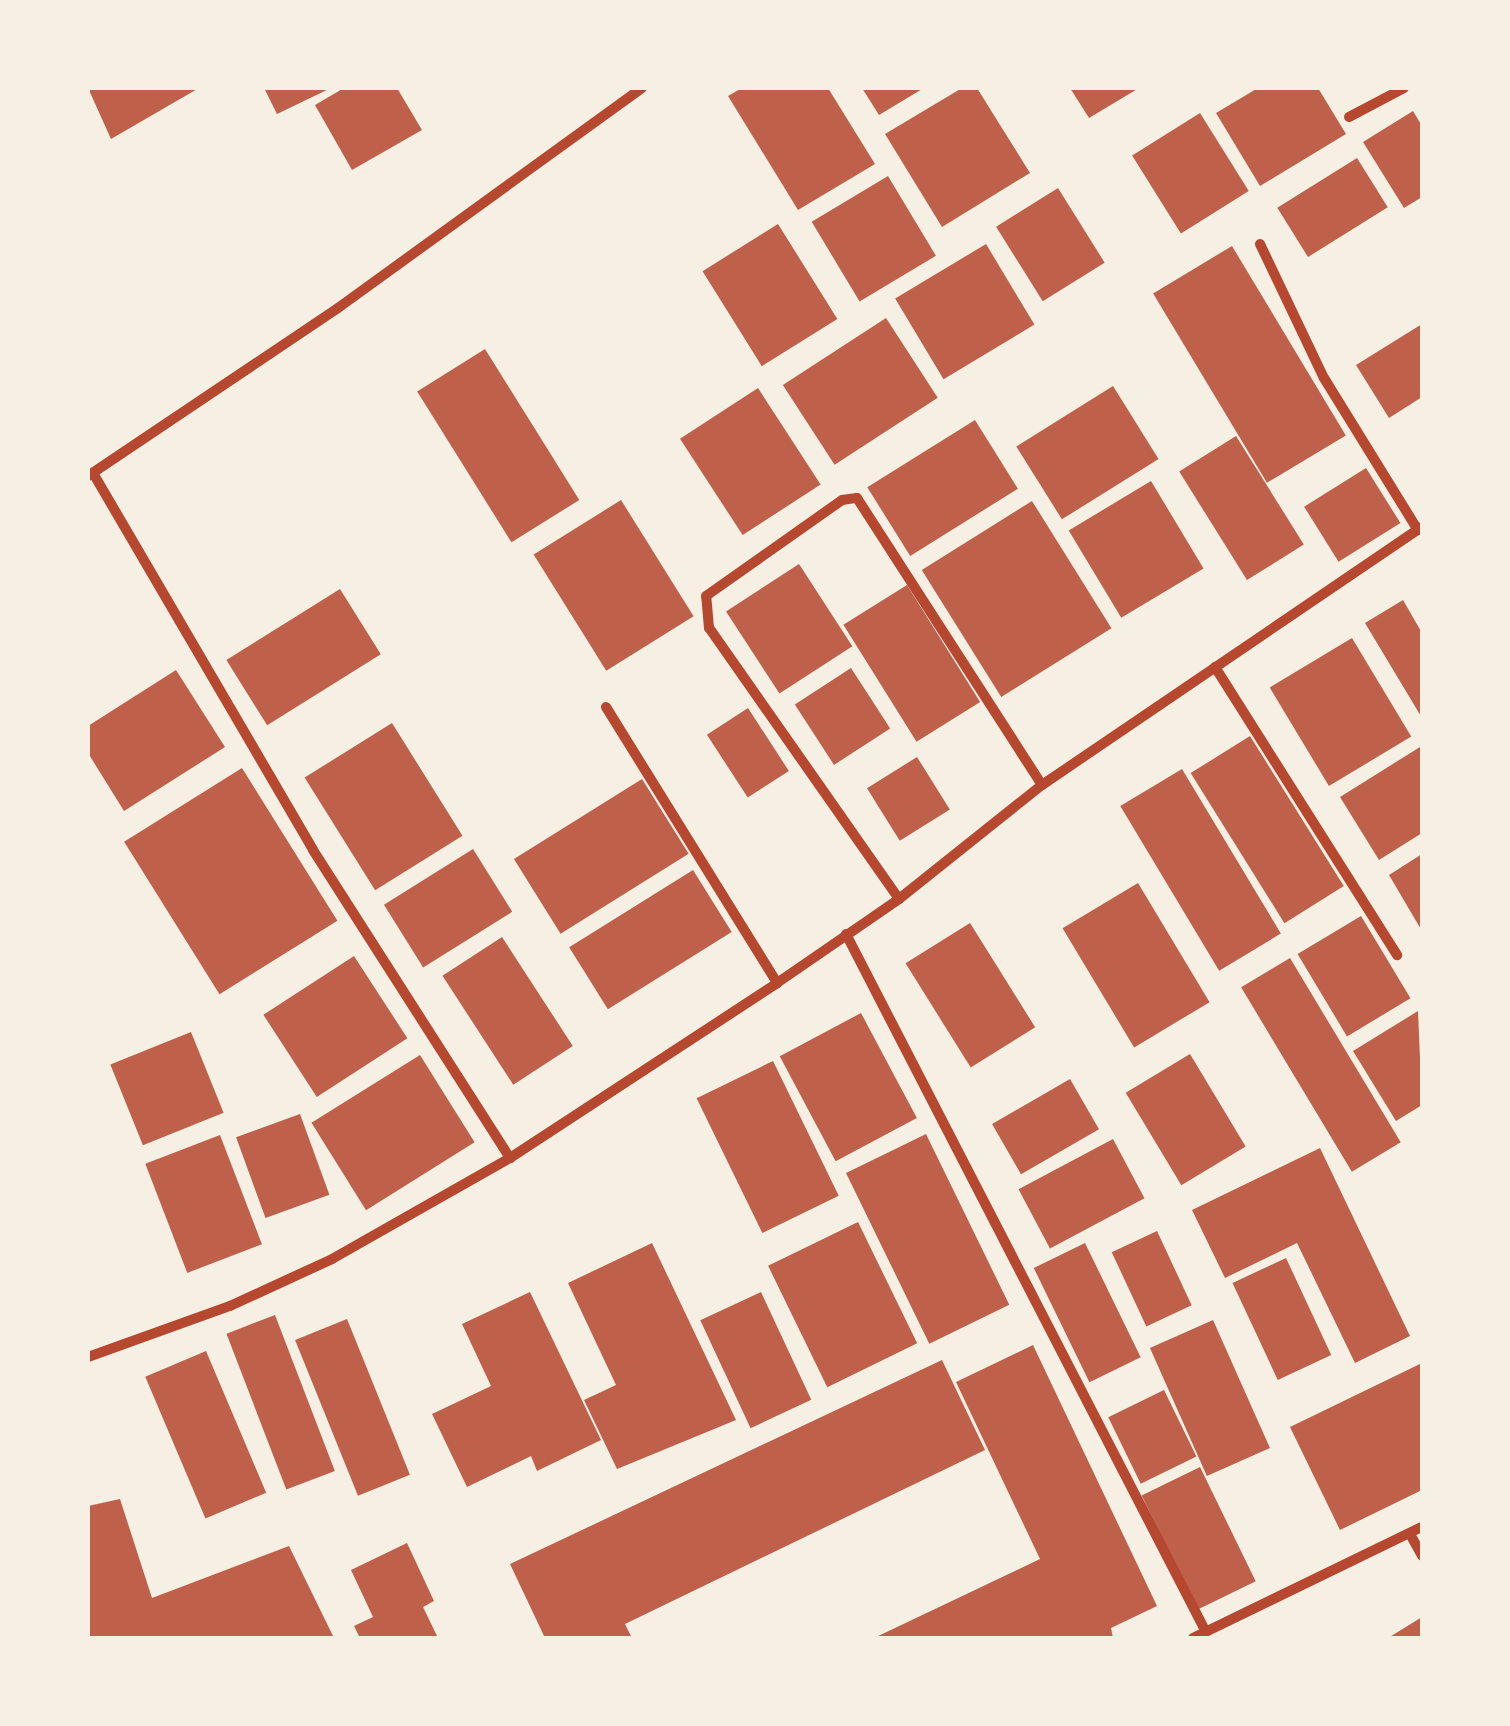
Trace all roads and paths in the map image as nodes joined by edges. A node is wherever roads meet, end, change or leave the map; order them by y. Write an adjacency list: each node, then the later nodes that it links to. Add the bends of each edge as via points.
1 (642, 88): 5 (street, via 338,308)
2 (1404, 88): 3 (street)
3 (1349, 118)
4 (1260, 244): 6 (street, via 1308,331 1324,378)
5 (90, 474): 14 (street, via 313,850)
6 (1420, 529): 7 (street)
7 (1216, 667): 9 (street); 12 (street)
8 (606, 707): 13 (street)
9 (1042, 785): 10 (street); 10 (street, via 857,498 842,500 706,596 709,628)
10 (899, 899): 11 (street)
11 (846, 934): 13 (street); 19 (street)
12 (1397, 955)
13 (777, 983): 14 (street)
14 (510, 1158): 15 (street, via 298,1274)
15 (88, 1357)
16 (1422, 1527): 17 (street)
17 (1410, 1534): 18 (street); 19 (street)
18 (1422, 1556)
19 (1206, 1632): 20 (street)
20 (1193, 1638)

